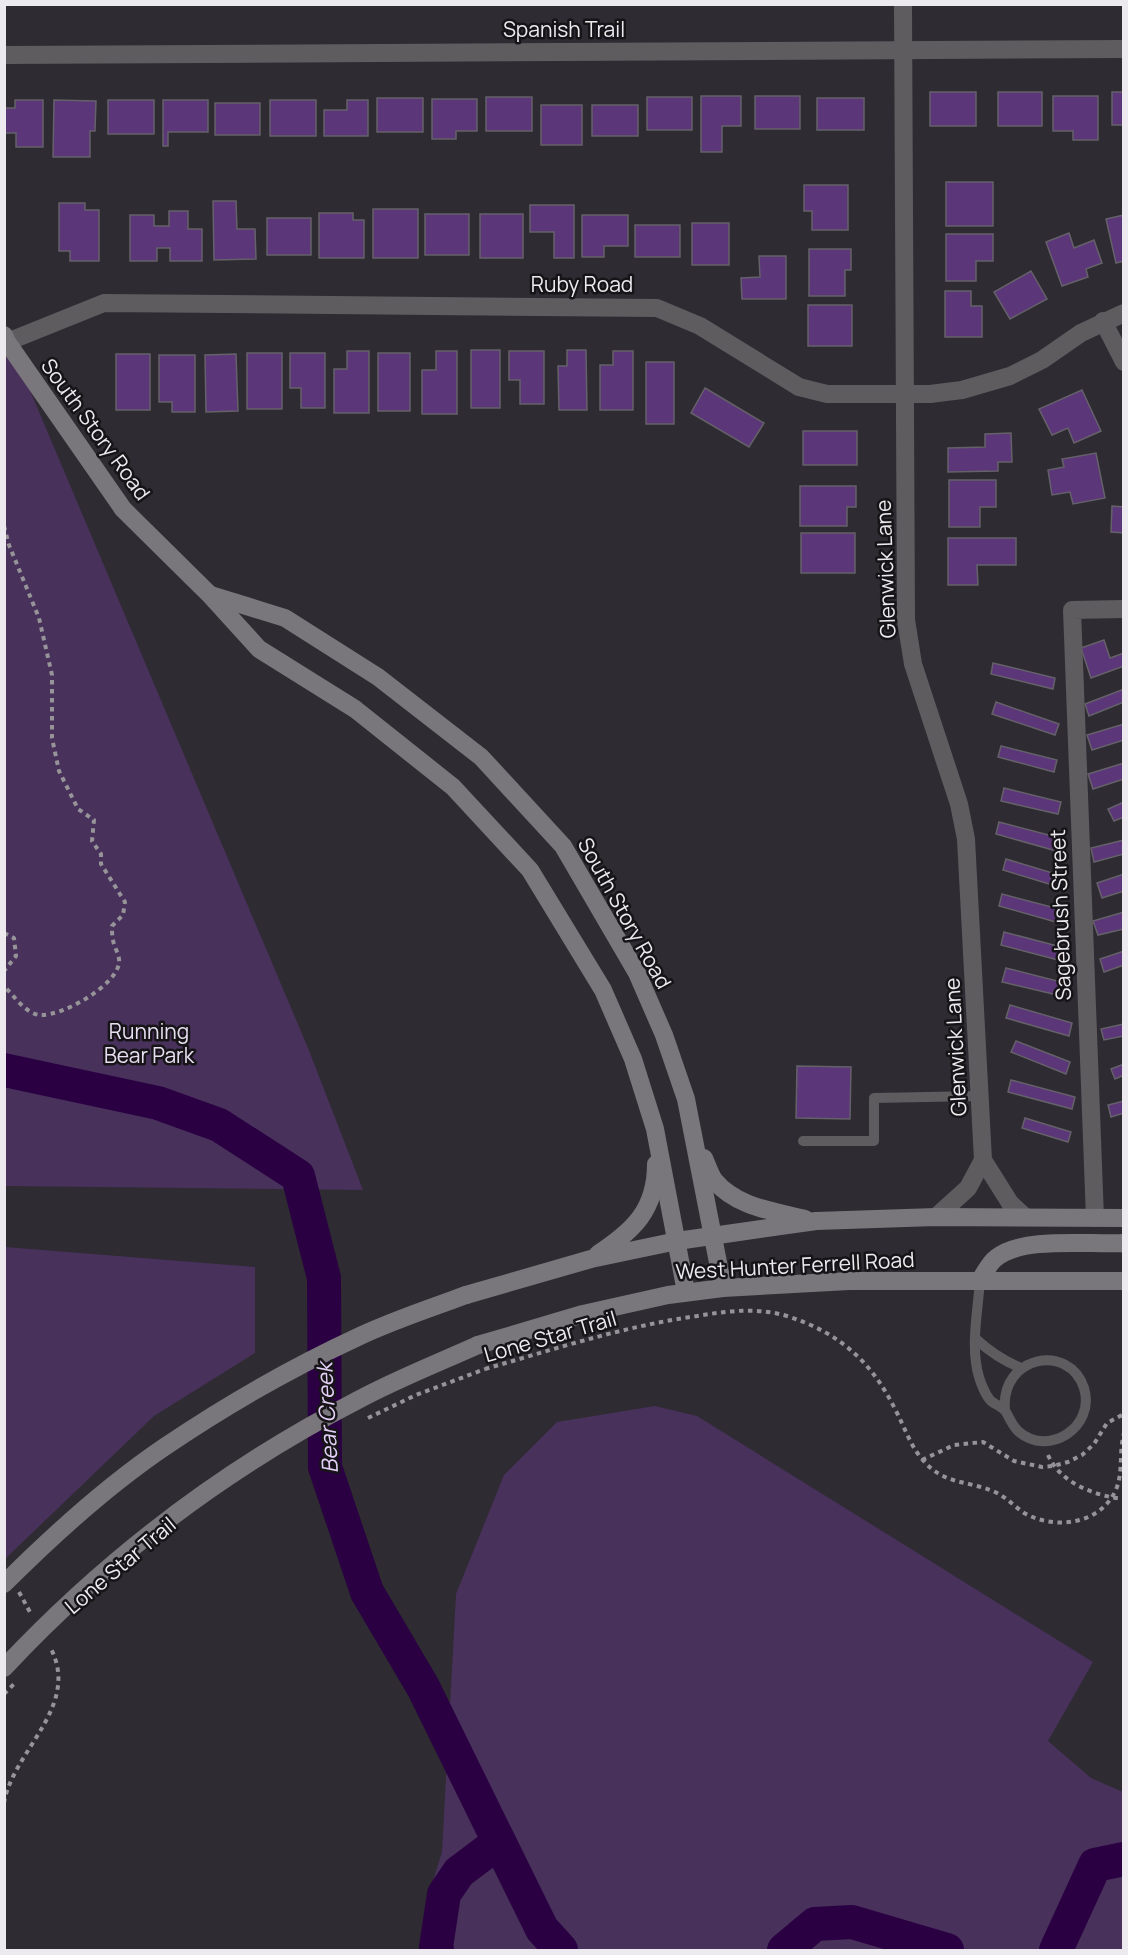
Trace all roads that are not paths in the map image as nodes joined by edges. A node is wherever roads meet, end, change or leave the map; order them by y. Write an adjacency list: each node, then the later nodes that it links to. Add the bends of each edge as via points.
1 (903, 4): 3 (street, Glenwick Lane)
2 (1124, 49): 3 (street, Spanish Trail)
3 (902, 50): 4 (street, Spanish Trail); 9 (street, Glenwick Lane)
4 (4, 55)
5 (1124, 313): 6 (street, Ruby Road)
6 (1103, 321): 8 (street); 9 (street, Ruby Road, via 1010,376 963,390)
7 (6, 339): 9 (street, Ruby Road, via 104,303 657,308 700,326 799,387 827,394); 10 (main road, South Story Road, via 123,509)
8 (1124, 362)
9 (904, 394): 12 (street, Glenwick Lane, via 906,620 914,664 959,804 966,839)
10 (209, 594): 13 (main road, South Story Road, via 285,618 378,677 480,757 563,846 637,974 664,1035); 14 (main road, South Story Road, via 259,649 355,710 453,787 530,870 603,990 633,1059)
11 (1124, 609): 19 (street, Sagebrush Street, via 1072,610)
12 (980, 1096): 15 (lane, via 874,1098 874,1141); 16 (street, Glenwick Lane)
13 (692, 1128): 21 (main road, via 714,1179 734,1198 754,1207); 22 (main road, South Story Road)
14 (655, 1129): 23 (main road, South Story Road); 25 (main road, via 656,1178 642,1216 625,1236)
15 (803, 1141)
16 (983, 1160): 17 (street, Glenwick Lane, via 1010,1203); 18 (street, via 968,1188)
17 (1024, 1216): 18 (main road, West Hunter Ferrell Road); 19 (main road, West Hunter Ferrell Road)
18 (936, 1217): 21 (main road, West Hunter Ferrell Road)
19 (1095, 1218): 20 (main road, West Hunter Ferrell Road)
20 (1124, 1218)
21 (816, 1221): 22 (main road, West Hunter Ferrell Road)
22 (713, 1236): 23 (main road, West Hunter Ferrell Road); 28 (main road, South Story Road)
23 (676, 1242): 25 (main road, West Hunter Ferrell Road); 29 (main road, South Story Road)
24 (1124, 1243): 26 (main road, via 1026,1246 995,1258)
25 (591, 1259): 33 (main road, West Hunter Ferrell Road, bridge, via 466,1295 352,1340 265,1385 165,1446 99,1497 36,1553)
26 (980, 1280): 27 (main road, West Hunter Ferrell Road); 28 (main road, West Hunter Ferrell Road, via 849,1281); 30 (lane)
27 (1124, 1281)
28 (723, 1288): 29 (main road, West Hunter Ferrell Road)
29 (686, 1292): 34 (main road, West Hunter Ferrell Road, bridge, via 583,1314 478,1345 360,1399 255,1459 138,1541 37,1633)
30 (976, 1339): 31 (lane, via 989,1352); 32 (lane, via 975,1359 980,1378 990,1401)
31 (1021, 1368): 32 (lane, via 1007,1387); 32 (lane, via 1035,1361 1065,1365 1084,1388 1083,1416 1067,1436 1042,1441 1019,1432)
32 (1005, 1410)
33 (10, 1584)
34 (12, 1672)

